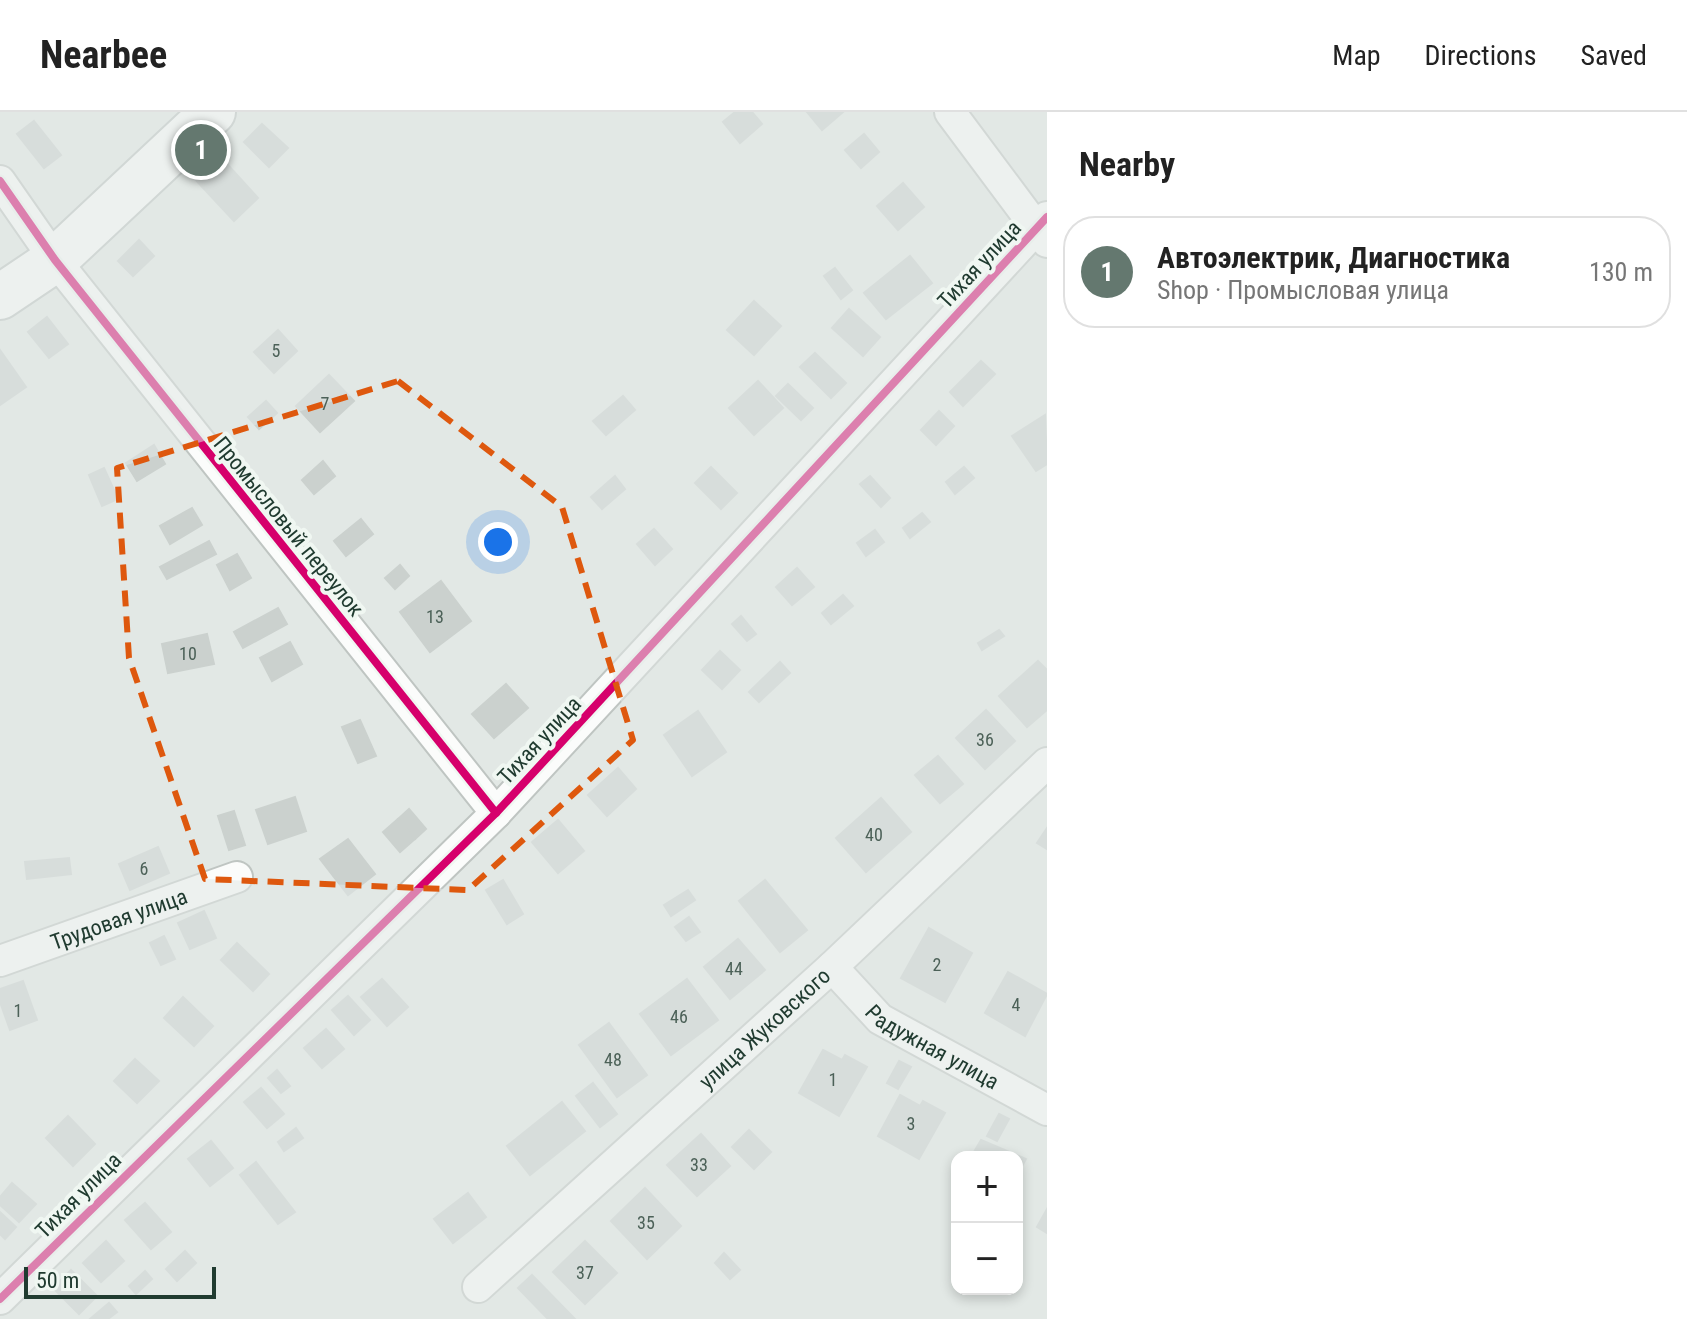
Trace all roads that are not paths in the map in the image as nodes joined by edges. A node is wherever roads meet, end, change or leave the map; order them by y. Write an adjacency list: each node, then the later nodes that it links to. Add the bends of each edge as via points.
1 (213, 112): 5 (street)
2 (950, 112): 4 (street)
3 (0, 181): 5 (street, Промысловый переулок)
4 (1044, 229): 8 (street, Тихая улица)
5 (55, 260): 6 (street); 8 (street, Промысловый переулок)
6 (0, 297)
7 (1047, 763): 11 (street, улица Жуковского)
8 (496, 813): 14 (street, Тихая улица)
9 (237, 877): 10 (street, Трудовая улица)
10 (0, 961)
11 (832, 967): 12 (street, Радужная улица, via 880,1019); 13 (street, улица Жуковского)
12 (1047, 1110)
13 (478, 1287)
14 (0, 1299)

